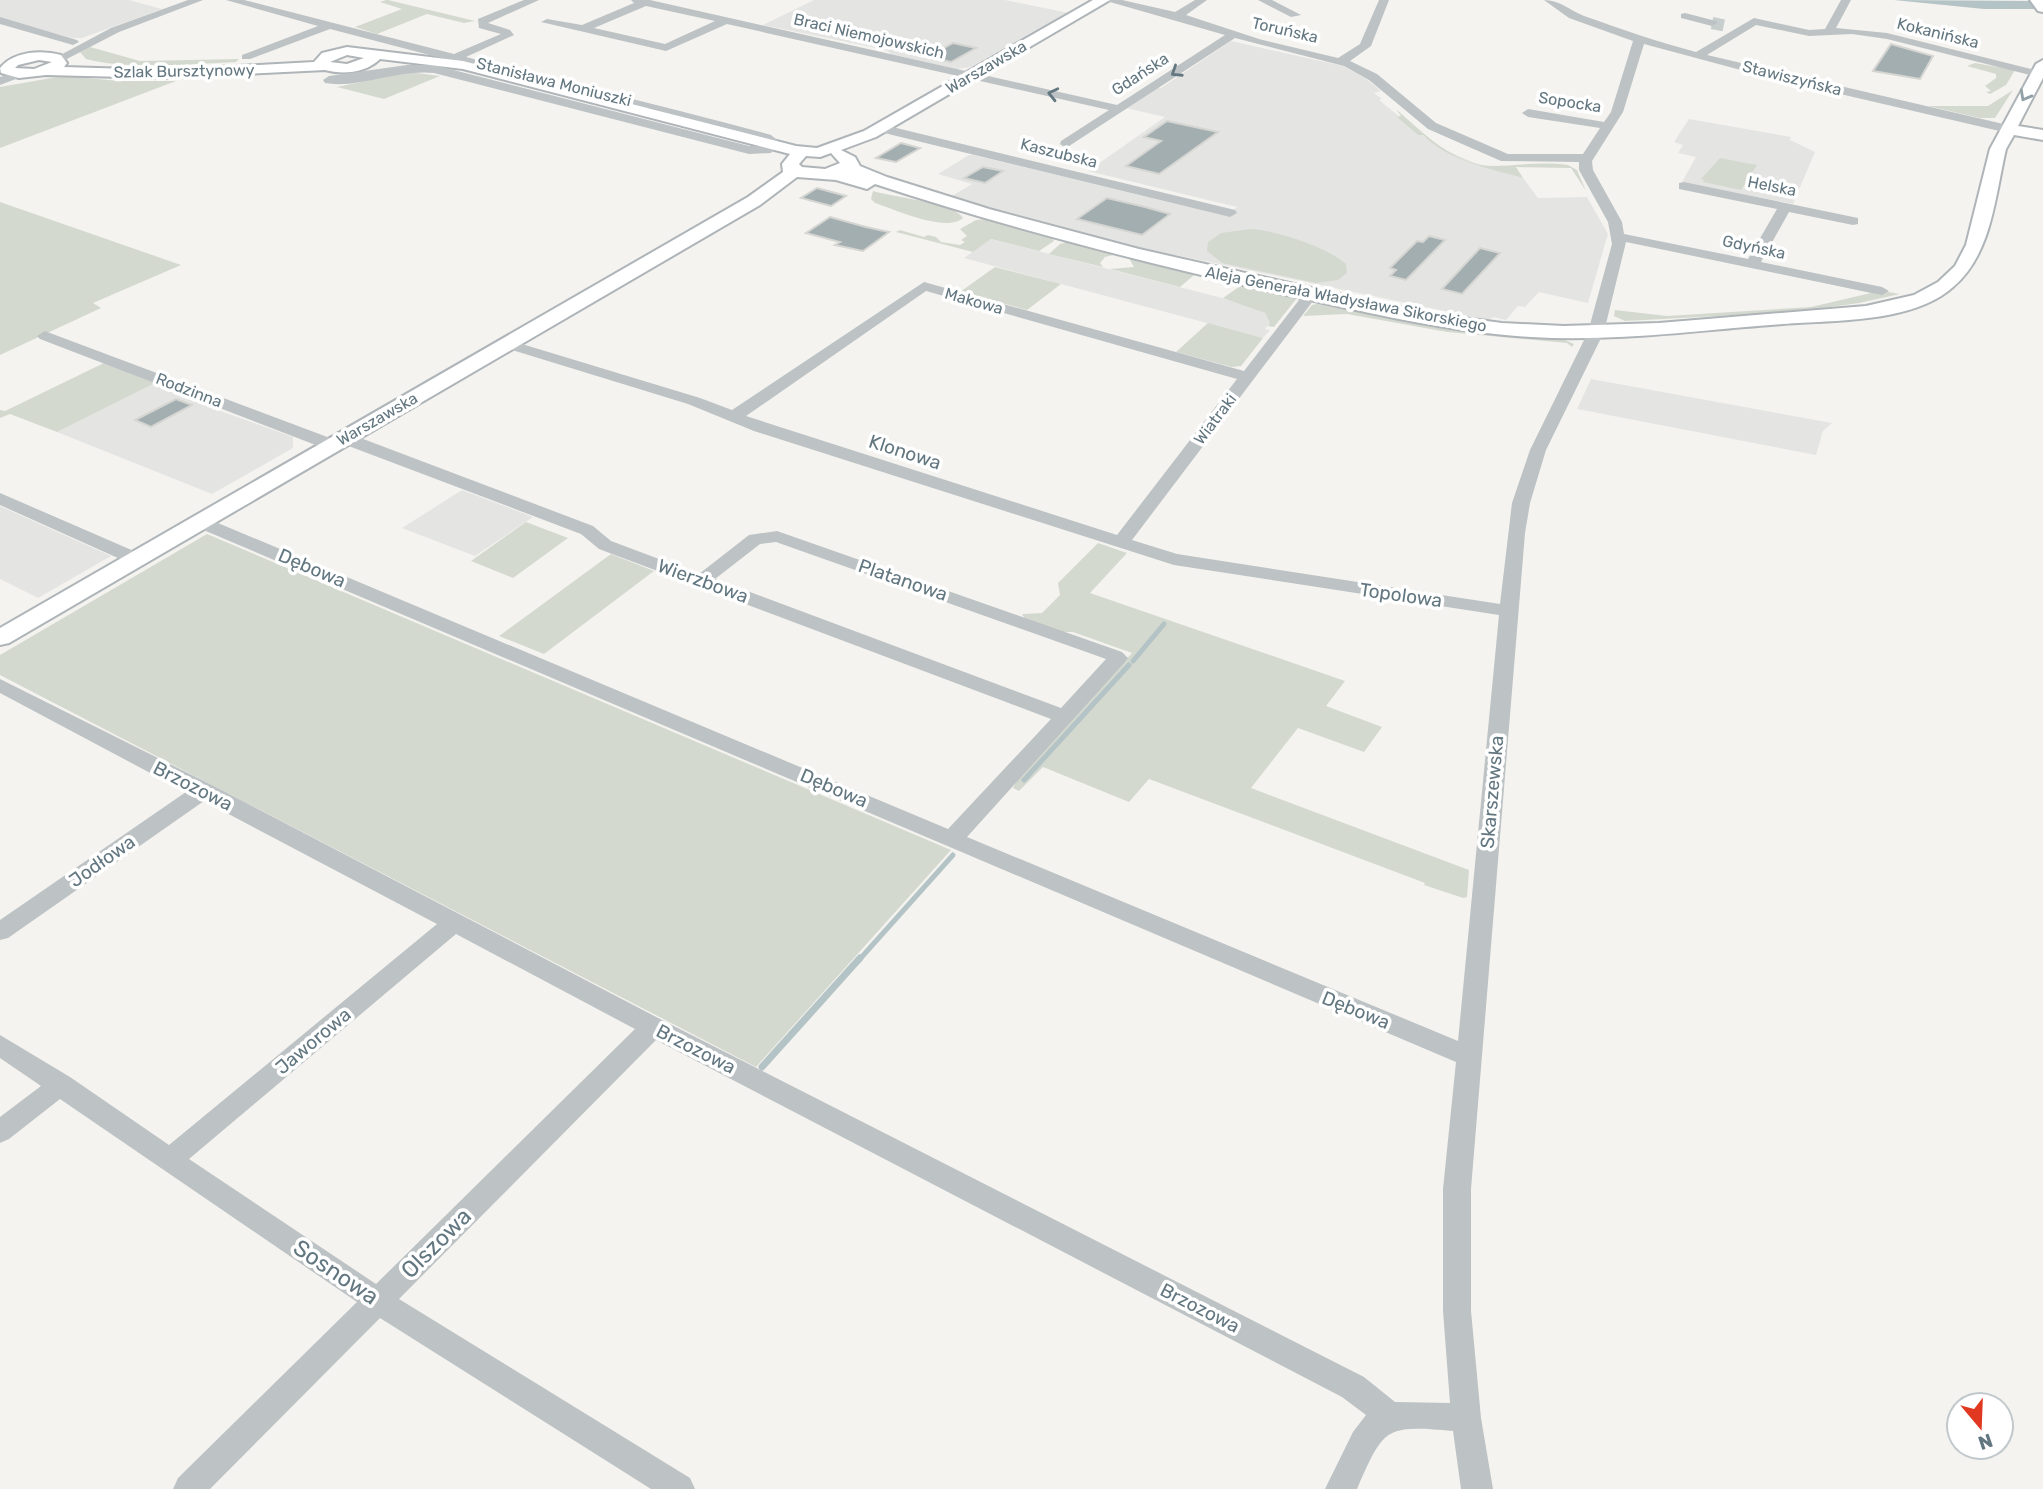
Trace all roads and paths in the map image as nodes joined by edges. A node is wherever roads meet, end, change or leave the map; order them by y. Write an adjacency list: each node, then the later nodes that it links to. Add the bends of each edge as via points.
1 (198, 0): 28 (street)
2 (231, 0): 20 (street, Stanisława Moniuszki)
3 (530, 0): 34 (street, via 482,21 508,35)
4 (1105, 0): 14 (street, Toruńska); 41 (main road, Warszawska)
5 (1202, 0): 14 (street)
6 (1263, 0): 13 (street)
7 (1384, 0): 37 (street, via 1365,46)
8 (1549, 0): 27 (street, Stawiszyńska, via 1566,13)
9 (1846, 0): 24 (street)
10 (2037, 0): 12 (main road)
11 (640, 1): 17 (street, Braci Niemojowskich); 22 (street)
12 (2043, 8)
13 (1295, 15)
14 (1177, 16): 25 (street, Toruńska)
15 (1685, 16): 19 (street)
16 (0, 20): 28 (street)
17 (727, 20): 29 (street); 41 (street, Braci Niemojowskich)
18 (547, 22): 22 (street)
19 (1712, 23)
20 (328, 24): 26 (street, Stanisława Moniuszki); 33 (street)
21 (1727, 26): 23 (street)
22 (583, 29): 29 (street)
23 (1740, 29): 24 (street, Kokanińska, via 1754,21 1802,32); 32 (street)
24 (1830, 32): 39 (street, Kokanińska, via 1887,36)
25 (1232, 34): 37 (street, Toruńska); 43 (street, Gdańska, one-way to 43)
26 (380, 39): 30 (street); 34 (street, Stanisława Moniuszki); 35 (street)
27 (1639, 40): 32 (street, Stawiszyńska); 45 (street, via 1620,105)
28 (78, 43): 36 (street)
29 (666, 48): 31 (street)
30 (347, 51): 35 (main road); 40 (main road)
31 (654, 55)
32 (1699, 55): 46 (street, Stawiszyńska)
33 (246, 57)
34 (455, 58): 51 (street, Stanisława Moniuszki, via 767,138)
35 (366, 59): 40 (main road); 51 (main road, Stanisława Moniuszki, via 455,68)
36 (47, 61): 38 (main road); 38 (main road, Szlak Bursztynowy); 40 (main road, Szlak Bursztynowy, via 200,74)
37 (1342, 61): 54 (street, Toruńska, via 1367,72 1487,161)
38 (6, 68)
39 (2040, 68): 46 (main road, Aleja Generała Władysława Sikorskiego, one-way to 46)
40 (328, 74): 51 (street, Stanisława Moniuszki, via 358,79 392,68 428,68 750,150)
41 (972, 76): 43 (street, Braci Niemojowskich, one-way to 41); 47 (main road, Warszawska)
42 (2043, 97): 48 (main road, Aleja Generała Władysława Sikorskiego)
43 (1119, 109): 50 (street, Gdańska)
44 (1528, 113): 45 (street, Sopocka)
45 (1608, 126): 54 (street)
46 (2008, 129): 48 (main road, Stawiszyńska); 62 (main road, Aleja Generała Władysława Sikorskiego, via 1993,164)
47 (875, 131): 52 (main road, Warszawska); 53 (main road, Warszawska, via 847,151); 61 (street, Kaszubska)
48 (2025, 132): 49 (main road, Stawiszyńska); 62 (main road, Aleja Generała Władysława Sikorskiego)
49 (2043, 135)
50 (1066, 144)
51 (769, 147): 52 (main road, Stanisława Moniuszki); 55 (main road, Stanisława Moniuszki)
52 (818, 152): 53 (main road); 55 (main road, via 797,156)
53 (848, 160): 56 (main road, Warszawska, via 843,170); 59 (main road, Aleja Generała Władysława Sikorskiego, via 869,176)
54 (1585, 161): 64 (street)
55 (791, 165): 56 (main road, via 801,173); 58 (main road, Warszawska, via 791,174)
56 (820, 175): 58 (main road, Warszawska); 59 (main road, Aleja Generała Władysława Sikorskiego, via 837,175)
57 (1684, 186): 60 (street, Helska)
58 (754, 201): 70 (main road, Warszawska)
59 (963, 207): 67 (main road, Aleja Generała Władysława Sikorskiego, via 1114,250)
60 (1785, 207): 63 (street, Helska); 65 (street)
61 (1230, 213)
62 (1982, 217): 68 (main road, Aleja Generała Władysława Sikorskiego, via 1971,258 1958,277 1910,302 1825,315)
63 (1853, 221)
64 (1619, 237): 65 (street, Gdyńska); 68 (street, Skarszewska)
65 (1752, 264): 66 (street, Gdyńska)
66 (1882, 291)
67 (1311, 294): 68 (main road, Aleja Generała Władysława Sikorskiego, via 1477,326); 71 (street, Wiatraki)
68 (1596, 332): 80 (street, Skarszewska, via 1530,472 1516,533)
69 (45, 337): 73 (street, Rodzinna)
70 (507, 344): 72 (street, Klonowa); 73 (main road, Warszawska)
71 (1247, 377): 72 (street, Makowa, via 924,286); 76 (street, Wiatraki)
72 (733, 417): 76 (street, Klonowa)
73 (338, 442): 75 (main road, Warszawska); 79 (street, Wierzbowa, via 587,530 605,545)
74 (0, 498): 77 (street)
75 (200, 522): 77 (main road, Warszawska); 85 (street, Dębowa)
76 (1120, 543): 78 (street, Klonowa, via 1201,565)
77 (136, 559): 81 (main road, Warszawska)
78 (1294, 579): 80 (street, Topolowa)
79 (701, 581): 83 (street, Wierzbowa); 83 (street, Platanowa, via 755,539 777,536 1118,658)
80 (1509, 611): 90 (street, Skarszewska)
81 (0, 638)
82 (0, 685): 84 (street, Brzozowa)
83 (1065, 717): 85 (street)
84 (204, 790): 86 (street, Brzozowa); 87 (street, Jodłowa)
85 (952, 839): 90 (street, Dębowa)
86 (455, 922): 88 (street, Brzozowa); 93 (street, Jaworowa)
87 (0, 932)
88 (653, 1027): 94 (street, Olszowa); 95 (street, Brzozowa, via 1353,1387)
89 (0, 1045): 91 (street, Sosnowa)
90 (1468, 1056): 96 (street, Skarszewska, via 1455,1248)
91 (61, 1084): 92 (street); 93 (street, Sosnowa)
92 (0, 1132)
93 (171, 1159): 94 (street, Sosnowa)
94 (378, 1301): 97 (street, Olszowa); 98 (street, Sosnowa)
95 (1389, 1415): 96 (street); 99 (street, via 1365,1436)
96 (1466, 1418): 100 (street, Skarszewska)
97 (189, 1489)
98 (678, 1489)
99 (1341, 1489)
100 (1477, 1489)

